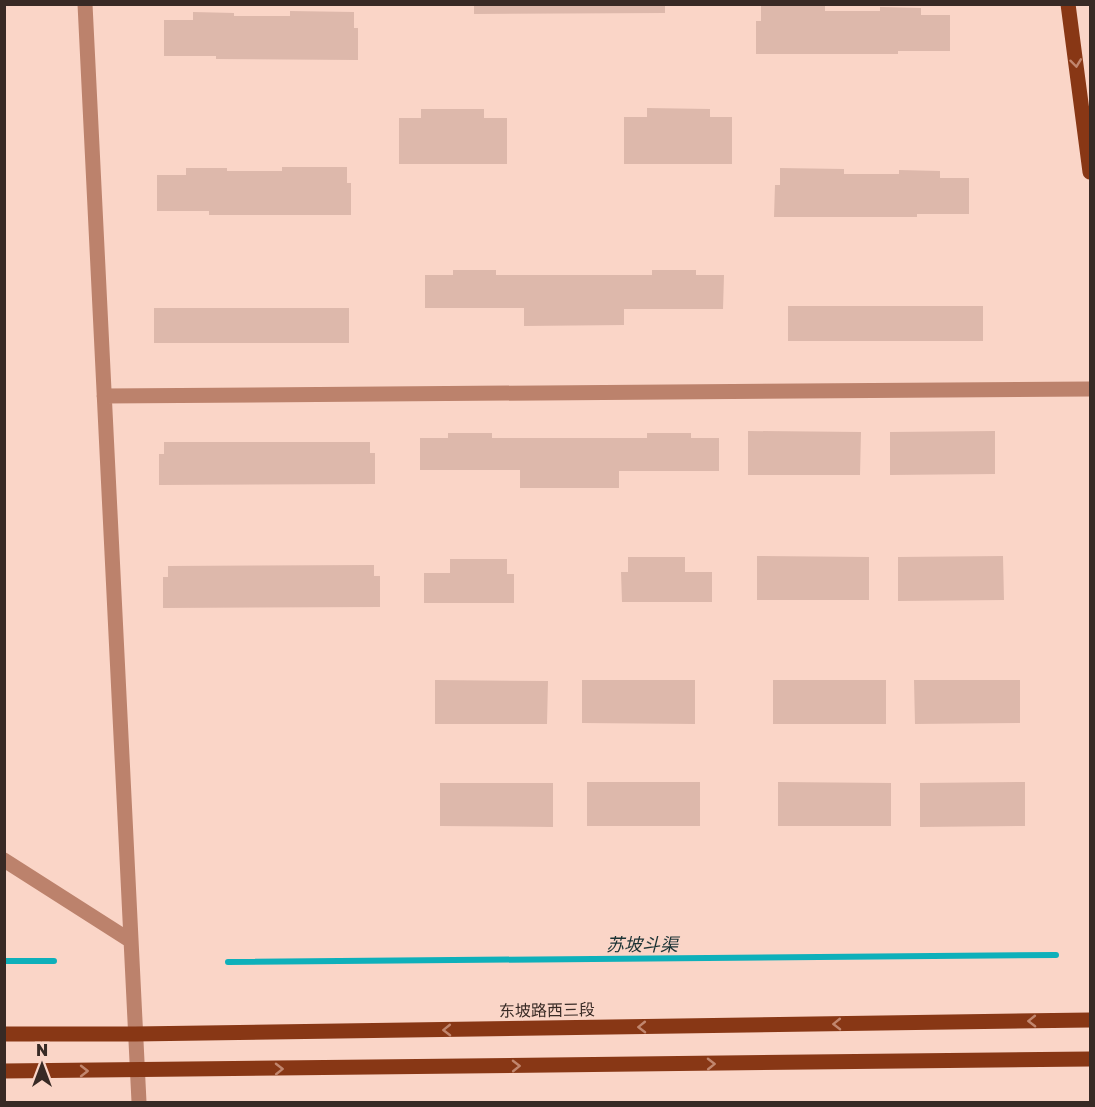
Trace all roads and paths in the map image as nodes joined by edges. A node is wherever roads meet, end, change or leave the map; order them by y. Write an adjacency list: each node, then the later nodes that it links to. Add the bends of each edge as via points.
1 (85, 4): 5 (street)
2 (1068, 4): 3 (main road, one-way to 3)
3 (1090, 172)
4 (1090, 389): 5 (street)
5 (104, 396): 7 (street)
6 (4, 860): 7 (street)
7 (131, 941): 10 (street)
8 (1090, 1020): 10 (main road, 东坡路西三段, one-way to 10)
9 (4, 1034): 10 (main road, 东坡路西三段)
10 (135, 1034): 13 (street)
11 (1090, 1059): 13 (main road, one-way to 11)
12 (4, 1071): 13 (main road, one-way to 13)
13 (138, 1071): 14 (street)
14 (139, 1102)

